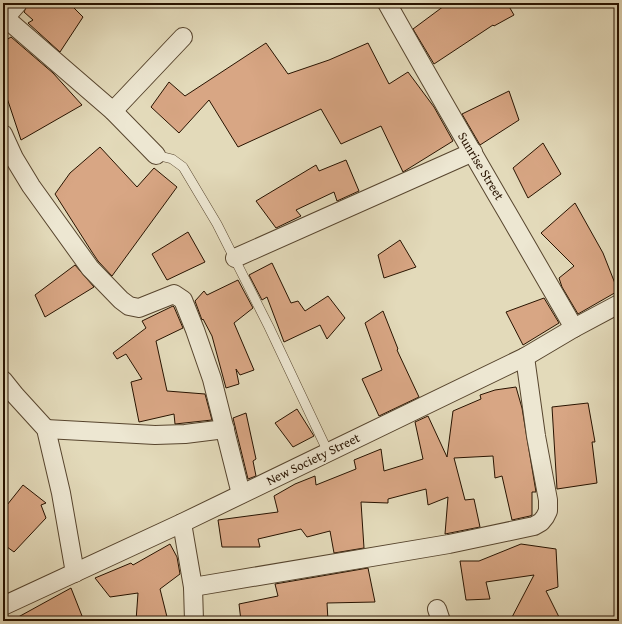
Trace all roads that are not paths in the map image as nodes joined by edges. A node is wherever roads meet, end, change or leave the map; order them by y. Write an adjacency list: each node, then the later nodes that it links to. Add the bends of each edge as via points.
1 (18, 3): 3 (street)
2 (387, 3): 7 (street, Sunrise Street)
3 (4, 17): 5 (street)
4 (183, 37): 5 (street)
5 (113, 111): 8 (street)
6 (3, 134): 15 (street, via 14,158 56,222 90,268 112,292 133,308 174,294 183,300 212,379)
7 (473, 152): 9 (street); 11 (street, Sunrise Street)
8 (156, 154): 9 (lane, via 172,159 182,167)
9 (235, 258): 16 (lane)
10 (619, 304): 11 (street, New Society Street)
11 (574, 328): 12 (street, New Society Street)
12 (525, 357): 16 (street, New Society Street); 20 (street, via 548,500 548,511 541,522 534,526 449,544)
13 (3, 380): 14 (street)
14 (46, 429): 15 (street, via 155,435); 19 (street, via 61,493)
15 (225, 429): 17 (street)
16 (328, 452): 17 (street, New Society Street)
17 (242, 494): 18 (street, New Society Street)
18 (182, 523): 19 (street, New Society Street); 20 (street)
19 (75, 573): 21 (street, New Society Street)
20 (193, 587): 22 (street)
21 (3, 606)
22 (194, 621)

